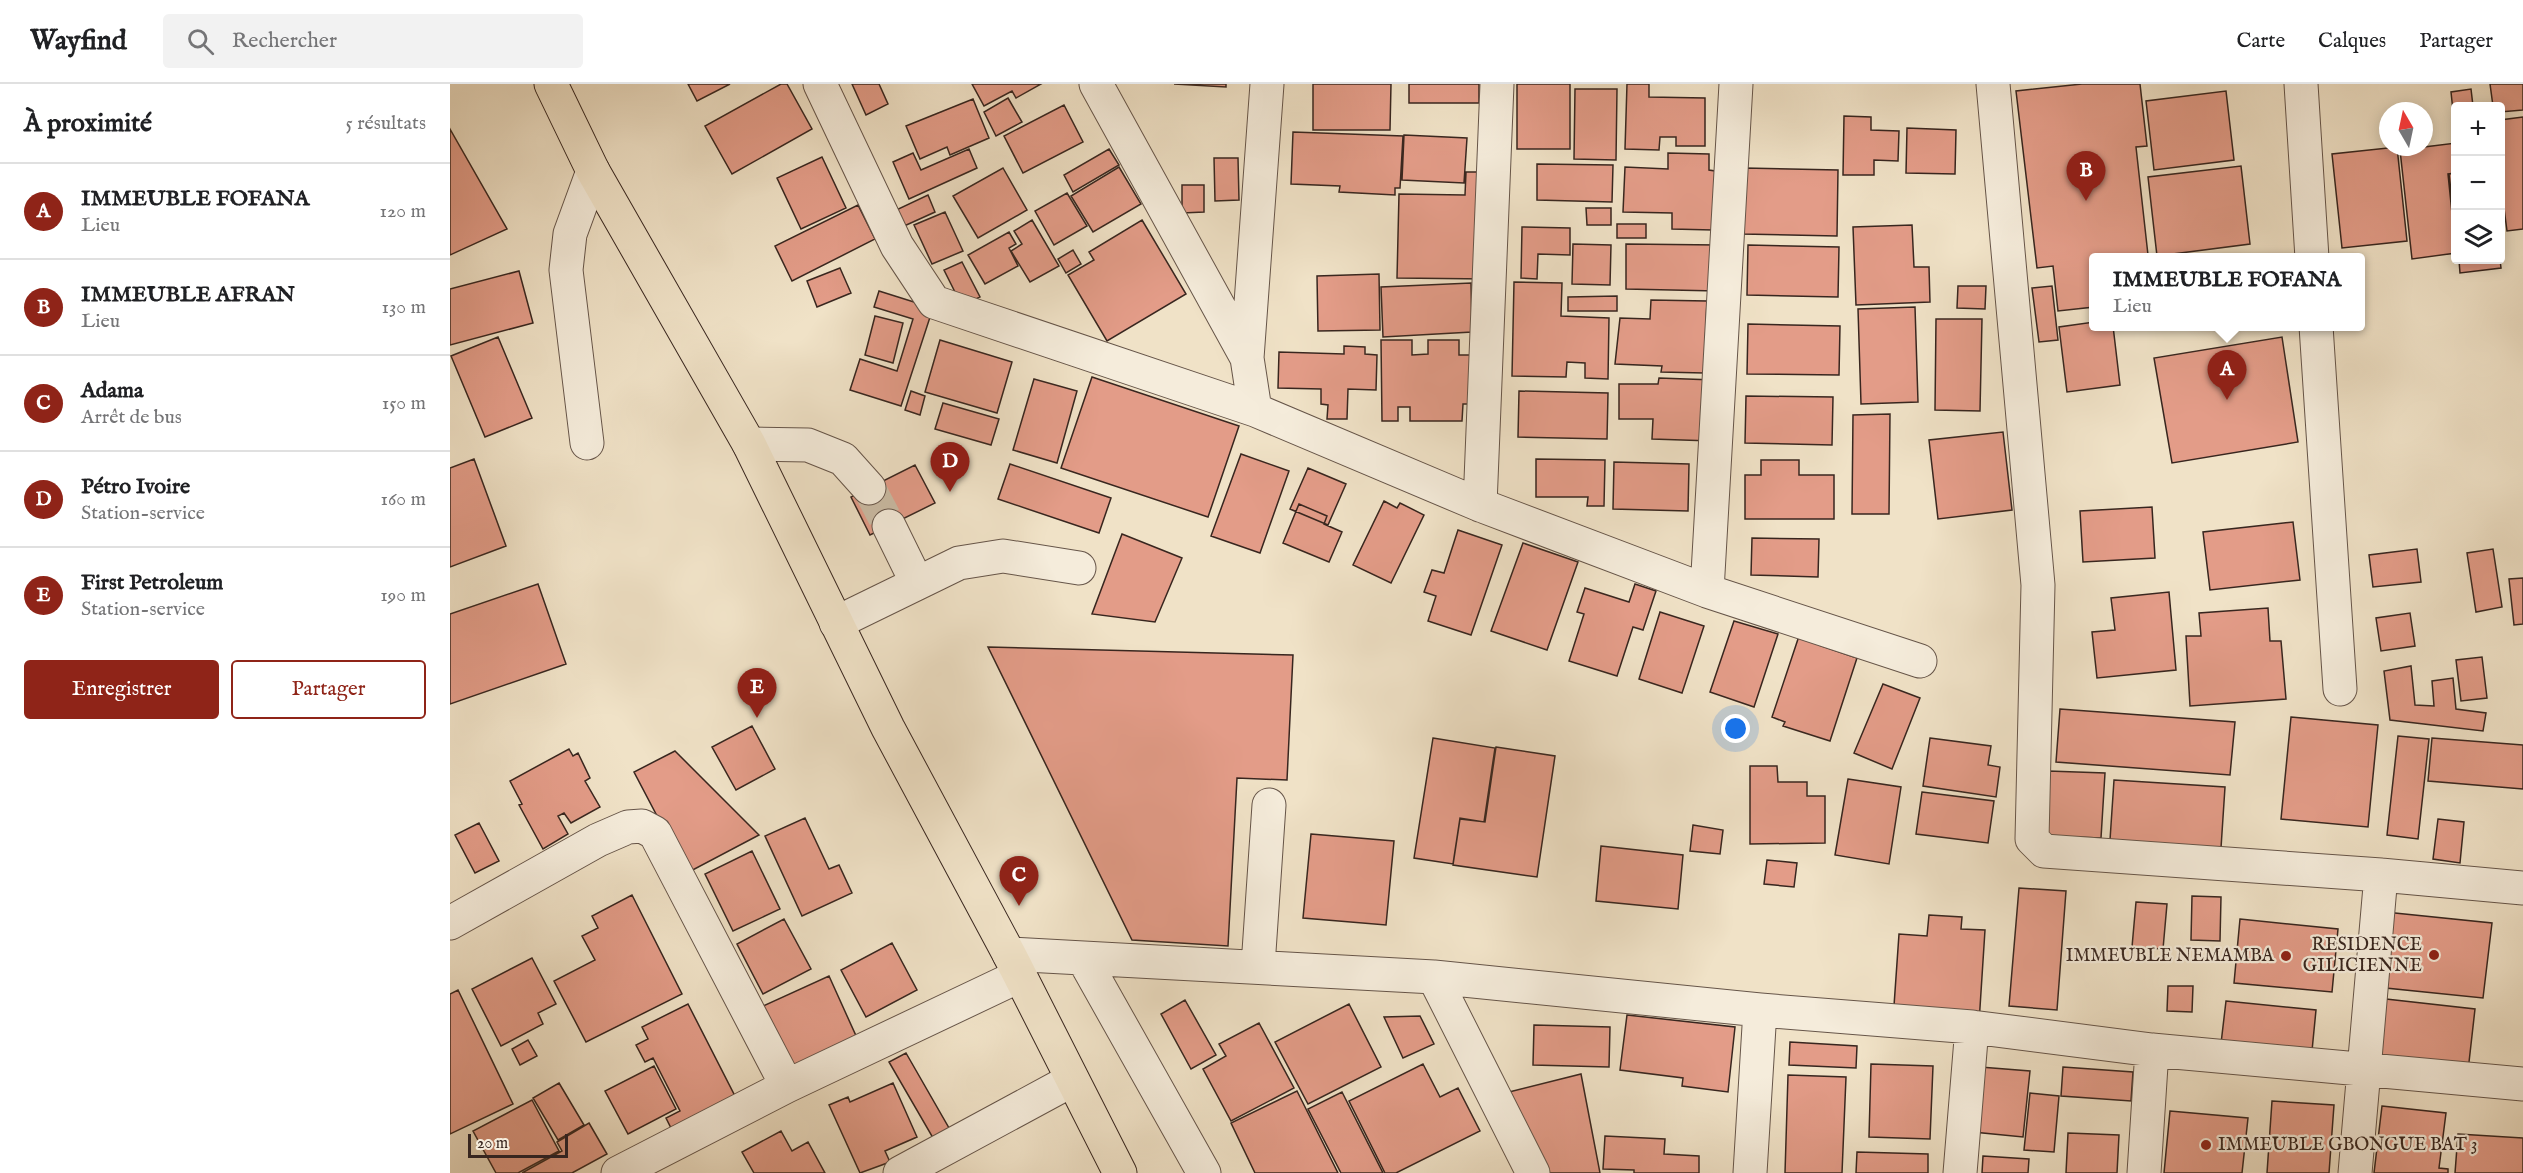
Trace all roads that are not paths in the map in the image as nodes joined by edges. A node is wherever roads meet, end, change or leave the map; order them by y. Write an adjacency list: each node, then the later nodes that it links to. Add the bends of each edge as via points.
1 (551, 84): 9 (main road)
2 (820, 84): 13 (street, via 897,246 934,302)
3 (1096, 84): 12 (street)
4 (1267, 84): 12 (street)
5 (1497, 84): 17 (street)
6 (1736, 84): 21 (street)
7 (1993, 84): 26 (street, via 2038,585 2032,839 2044,851)
8 (2301, 84): 10 (street)
9 (594, 171): 14 (street, via 570,234 566,270); 15 (main road)
10 (2312, 253)
11 (2316, 331): 24 (street)
12 (1247, 358): 13 (street)
13 (1255, 410): 17 (street)
14 (587, 443)
15 (749, 444): 16 (street, via 808,445 843,459); 22 (main road)
16 (868, 488)
17 (1480, 505): 21 (street)
18 (889, 526): 20 (street)
19 (1079, 568): 20 (street, via 1003,556 959,563)
20 (917, 583): 22 (street)
21 (1707, 591): 23 (street)
22 (836, 623): 30 (main road)
23 (1920, 661)
24 (2340, 689)
25 (1269, 805): 31 (street)
26 (2381, 874): 27 (street); 36 (street)
27 (2523, 888)
28 (450, 923): 39 (street, via 598,840 628,827 642,826 655,833)
29 (1083, 958): 30 (street); 31 (street); 43 (street)
30 (1014, 965): 37 (main road); 39 (street)
31 (1258, 966): 32 (street)
32 (1434, 977): 33 (street); 44 (street)
33 (1760, 1011): 34 (street); 45 (street)
34 (1972, 1027): 35 (street); 46 (street)
35 (2152, 1050): 36 (street); 47 (street)
36 (2363, 1069): 38 (street); 48 (street)
37 (1072, 1080): 41 (street); 42 (main road)
38 (2523, 1084)
39 (788, 1086): 40 (street)
40 (618, 1173)
41 (900, 1173)
42 (1120, 1173)
43 (1204, 1173)
44 (1533, 1173)
45 (1750, 1173)
46 (1960, 1173)
47 (2144, 1173)
48 (2355, 1173)

